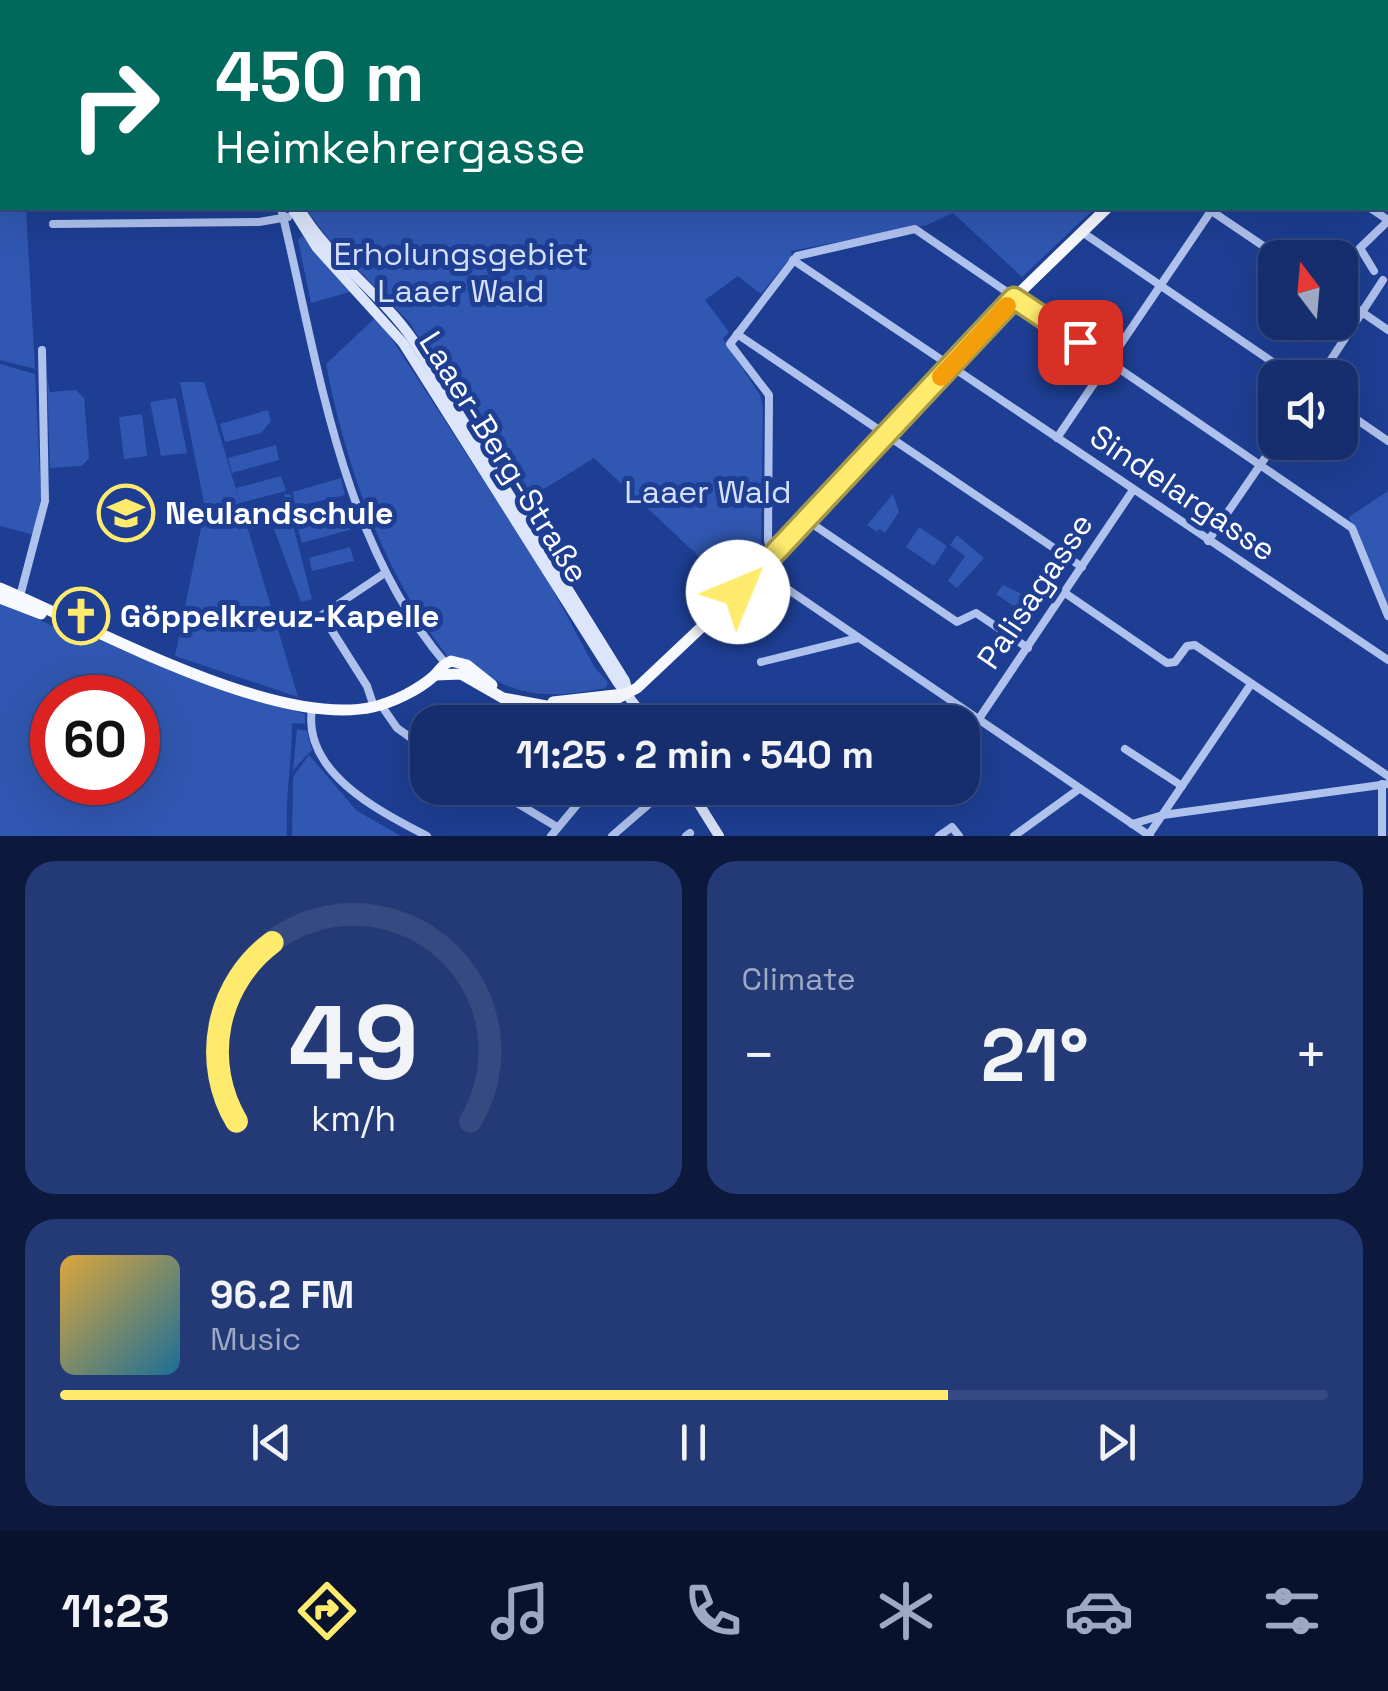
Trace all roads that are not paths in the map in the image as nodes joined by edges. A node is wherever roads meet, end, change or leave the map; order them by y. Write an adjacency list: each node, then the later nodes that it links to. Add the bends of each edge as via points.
1 (1105, 210): 7 (main road)
2 (1209, 210): 13 (street)
3 (1213, 210): 9 (street)
4 (296, 214): 6 (street); 8 (street); 8 (street); 51 (main road, Laaer-Berg-Straße, via 404,327 626,681)
5 (1388, 220): 11 (street, via 1360,248)
6 (53, 224)
7 (1082, 232): 13 (street); 14 (main road)
8 (289, 240): 36 (street, via 340,446)
9 (1258, 242)
10 (793, 260): 14 (street, via 916,228); 18 (street); 23 (street, Sindelargasse)
11 (1374, 271)
12 (1383, 280): 16 (street)
13 (1160, 286): 20 (street); 22 (street)
14 (1014, 298): 22 (street); 23 (main road)
15 (1358, 310): 16 (street)
16 (1361, 312): 17 (street); 21 (street)
17 (1388, 330)
18 (737, 334): 25 (street); 33 (street, via 730,344 769,395)
19 (42, 350): 40 (street, via 45,501)
20 (1269, 360)
21 (1331, 360)
22 (1110, 362): 26 (street); 29 (street)
23 (952, 367): 25 (main road); 26 (street, Sindelargasse)
24 (1358, 420): 27 (street)
25 (883, 433): 31 (main road); 34 (street)
26 (1056, 438): 30 (street, Sindelargasse)
27 (1388, 441)
28 (1265, 460): 29 (street)
29 (1261, 466): 32 (street); 41 (street, via 1352,528)
30 (1133, 490): 32 (street, Sindelargasse); 34 (street, Palisagasse)
31 (808, 521): 33 (main road); 44 (street, via 958,623 976,613)
32 (1208, 541): 45 (street, Sindelargasse)
33 (772, 558): 35 (main road)
34 (1082, 568): 38 (street, Palisagasse)
35 (761, 571): 43 (street); 51 (main road)
36 (385, 573): 47 (street); 54 (street, via 322,615)
37 (0, 588): 40 (main road)
38 (1065, 593): 44 (street, Palisagasse); 50 (street, via 1167,663 1195,645)
39 (0, 598): 40 (main road)
40 (19, 601): 42 (main road); 42 (main road)
41 (1388, 616)
42 (74, 623): 55 (main road, via 194,672)
43 (858, 638): 46 (street); 53 (street)
44 (1028, 648): 56 (street, Palisagasse)
45 (1388, 660)
46 (761, 662)
47 (444, 663): 48 (main road); 49 (street); 51 (main road, via 460,662 495,686 533,700)
48 (435, 674): 49 (main road); 54 (main road)
49 (462, 674): 51 (main road, via 520,704 582,714)
50 (1251, 684): 60 (street); 62 (street)
51 (628, 694): 52 (main road, Laaer-Berg-Straße)
52 (636, 705)
53 (956, 705)
54 (377, 706): 55 (main road); 58 (street)
55 (312, 709): 71 (street, via 318,746 340,778 376,809)
56 (980, 717)
57 (980, 721): 63 (street)
58 (410, 737)
59 (1125, 748): 62 (street)
60 (1388, 776)
61 (1385, 784): 67 (street); 78 (street)
62 (1182, 786): 67 (street)
63 (1079, 789): 68 (street); 76 (street)
64 (516, 805): 70 (street)
65 (577, 805): 70 (street)
66 (648, 805): 72 (street)
67 (1163, 815): 68 (street); 77 (street)
68 (1132, 824): 77 (street)
69 (696, 829): 73 (main road)
70 (554, 832)
71 (427, 836)
72 (612, 836)
73 (719, 836)
74 (939, 836): 75 (street, via 952,827)
75 (959, 836)
76 (1014, 836)
77 (1149, 836)
78 (1382, 836)

